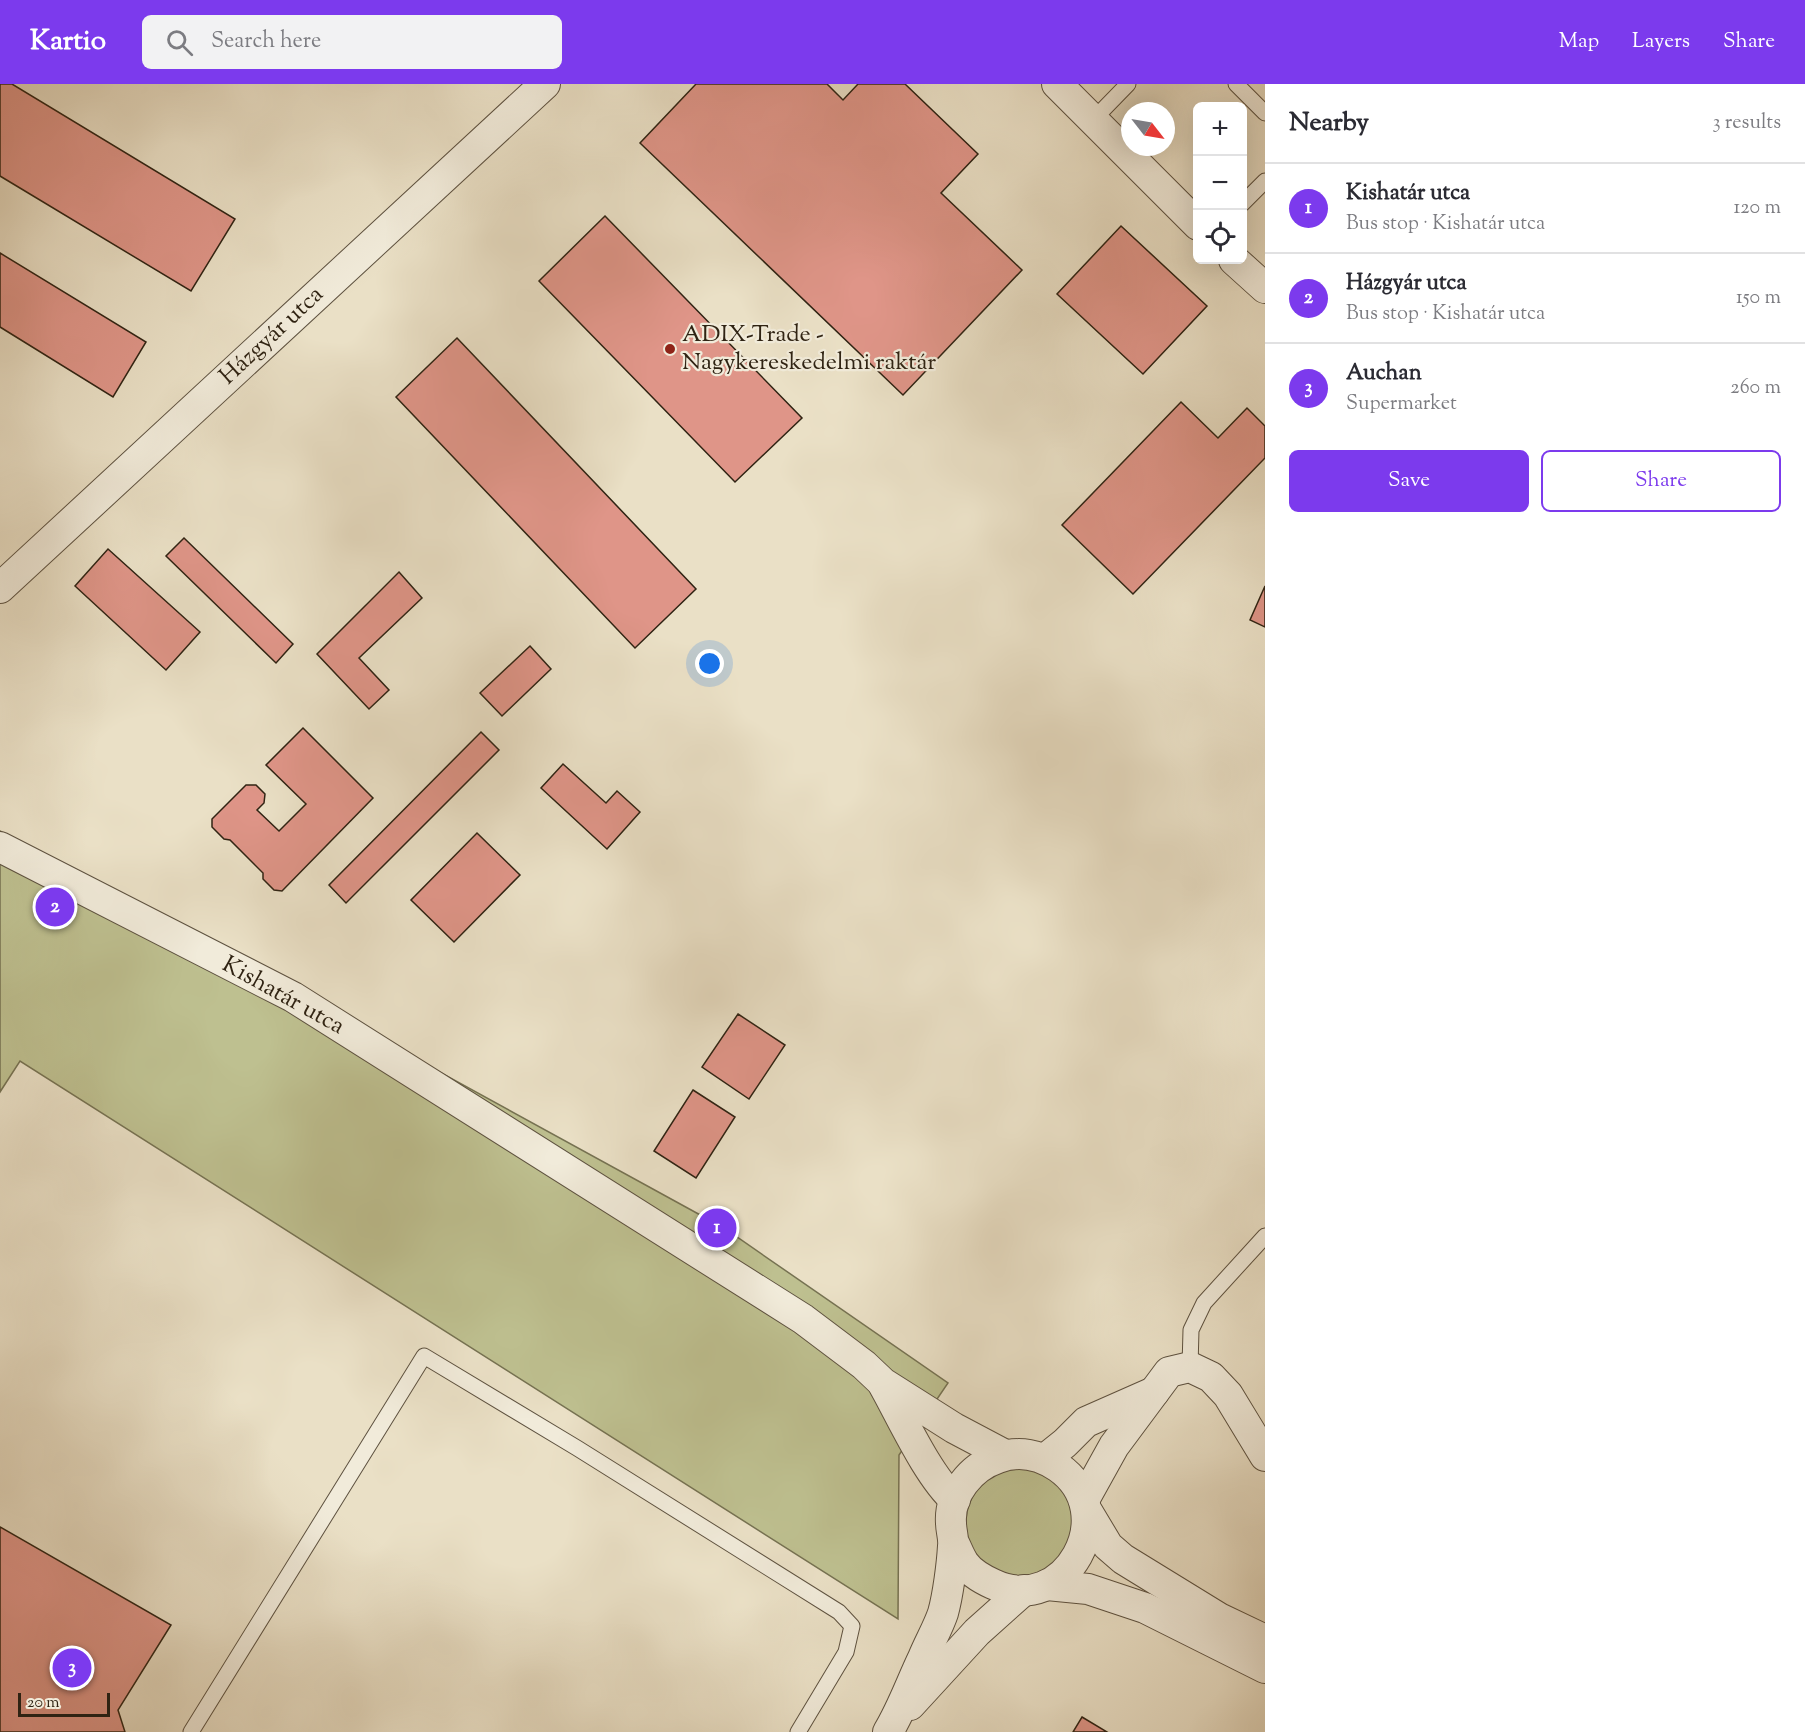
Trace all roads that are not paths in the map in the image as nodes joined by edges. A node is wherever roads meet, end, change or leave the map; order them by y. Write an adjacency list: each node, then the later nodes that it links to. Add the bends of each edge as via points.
1 (545, 84): 12 (street, Házgyár utca)
2 (1058, 84): 6 (street)
3 (1128, 84): 6 (lane)
4 (1236, 84): 5 (lane)
5 (1265, 113)
6 (1093, 120): 9 (street)
7 (1265, 181): 8 (lane)
8 (1247, 199)
9 (1193, 221)
10 (1238, 264): 11 (street)
11 (1265, 288)
12 (0, 588)
13 (0, 847): 16 (street, Kishatár utca, via 293,997 803,1319)
14 (1265, 1236): 15 (lane, via 1204,1303 1191,1330)
15 (1190, 1366): 17 (street, via 1169,1372); 19 (street, via 1211,1377 1228,1395)
16 (883, 1383): 18 (street); 21 (street, via 922,1454)
17 (1156, 1390): 20 (street, via 1086,1422); 22 (street, via 1114,1446)
18 (1005, 1455): 20 (street, via 1026,1454); 21 (street, via 974,1471)
19 (1265, 1456)
20 (1045, 1459): 22 (street, via 1069,1475)
21 (955, 1500): 23 (street, via 951,1521)
22 (1085, 1506): 24 (street, via 1086,1533 1079,1555 1065,1572); 25 (street, via 1108,1546 1123,1559 1219,1618)
23 (954, 1543): 24 (street, via 964,1563 981,1579 1001,1588); 27 (street, via 943,1612)
24 (1036, 1588): 26 (street, via 1088,1589 1145,1608); 27 (street, via 977,1632)
25 (1265, 1640)
26 (1265, 1668)
27 (891, 1727)
28 (191, 1732): 29 (lane, via 424,1356 839,1612 852,1626 846,1652)
29 (798, 1732)

